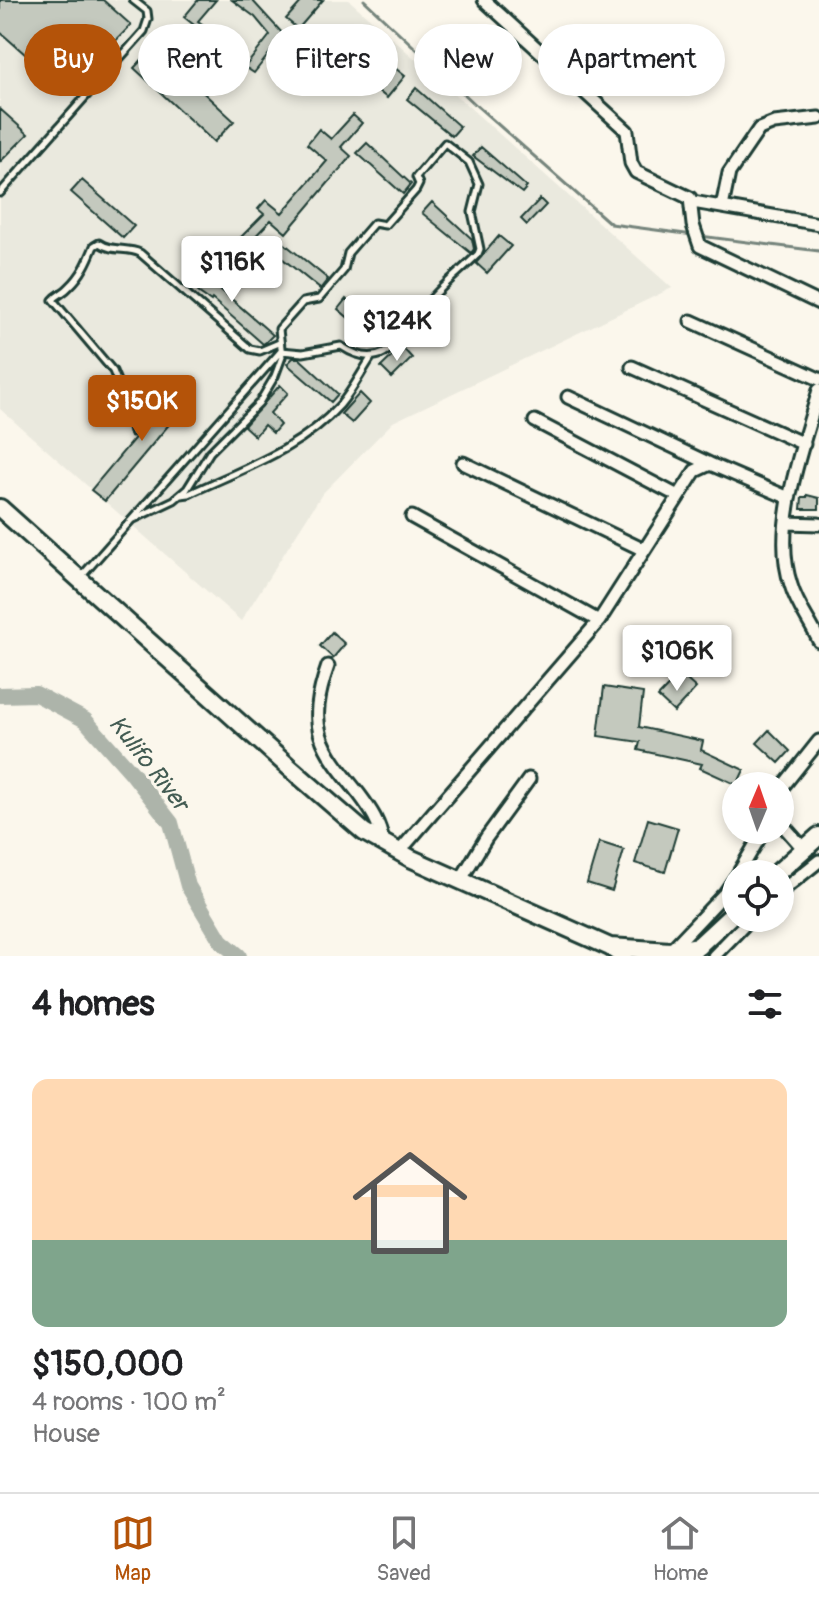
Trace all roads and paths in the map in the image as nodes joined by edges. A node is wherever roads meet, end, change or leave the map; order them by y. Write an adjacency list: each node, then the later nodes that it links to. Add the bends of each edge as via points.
1 (133, 0): 4 (lane, via 147,11 144,31)
2 (484, 0): 5 (street, via 627,131 636,172)
3 (819, 118): 6 (street, via 759,129 729,173)
4 (0, 193)
5 (693, 202): 6 (street); 8 (street, via 696,241 705,249)
6 (722, 207): 7 (street)
7 (819, 224)
8 (819, 303)
9 (691, 321): 14 (street)
10 (279, 343): 11 (lane); 12 (lane, via 284,322 303,302 319,299 342,273 348,253 374,223 387,223 416,190 416,177 449,144 469,162 479,184 472,212 480,249 432,297 396,345); 18 (lane, via 250,349 140,253 94,246 86,268 53,300 113,371)
11 (281, 351): 12 (lane, via 341,346 360,357); 22 (lane, via 275,376 259,403 210,452); 27 (lane)
12 (372, 357): 22 (lane, via 342,403 313,432 253,465)
13 (632, 367): 19 (street)
14 (819, 379)
15 (819, 390): 19 (street)
16 (568, 397): 21 (street)
17 (535, 421): 23 (street)
18 (133, 432)
19 (804, 444): 24 (street)
20 (463, 463): 30 (street)
21 (710, 464): 23 (street, via 695,471); 24 (street)
22 (180, 495): 27 (lane)
23 (678, 496): 30 (street)
24 (789, 498): 28 (street)
25 (0, 508): 31 (street)
26 (412, 517): 32 (street)
27 (134, 519): 31 (lane)
28 (786, 523): 29 (street); 33 (street, via 789,581)
29 (819, 524)
30 (644, 550): 32 (street)
31 (79, 579): 40 (street, via 289,767)
32 (599, 621): 42 (street)
33 (819, 641)
34 (328, 666): 40 (street, via 318,694 319,729 327,753 380,826)
35 (819, 741): 36 (street)
36 (794, 772)
37 (529, 779): 45 (street)
38 (819, 836): 41 (street)
39 (794, 838): 41 (street)
40 (383, 843): 42 (street)
41 (803, 848): 43 (street)
42 (399, 852): 45 (street)
43 (791, 860)
44 (819, 861): 46 (street)
45 (460, 881): 52 (street)
46 (794, 881)
47 (722, 896): 50 (street)
48 (722, 924): 51 (street)
49 (737, 932): 53 (street)
50 (670, 951): 51 (street); 52 (street)
51 (694, 951)
52 (616, 952)
53 (714, 956)

